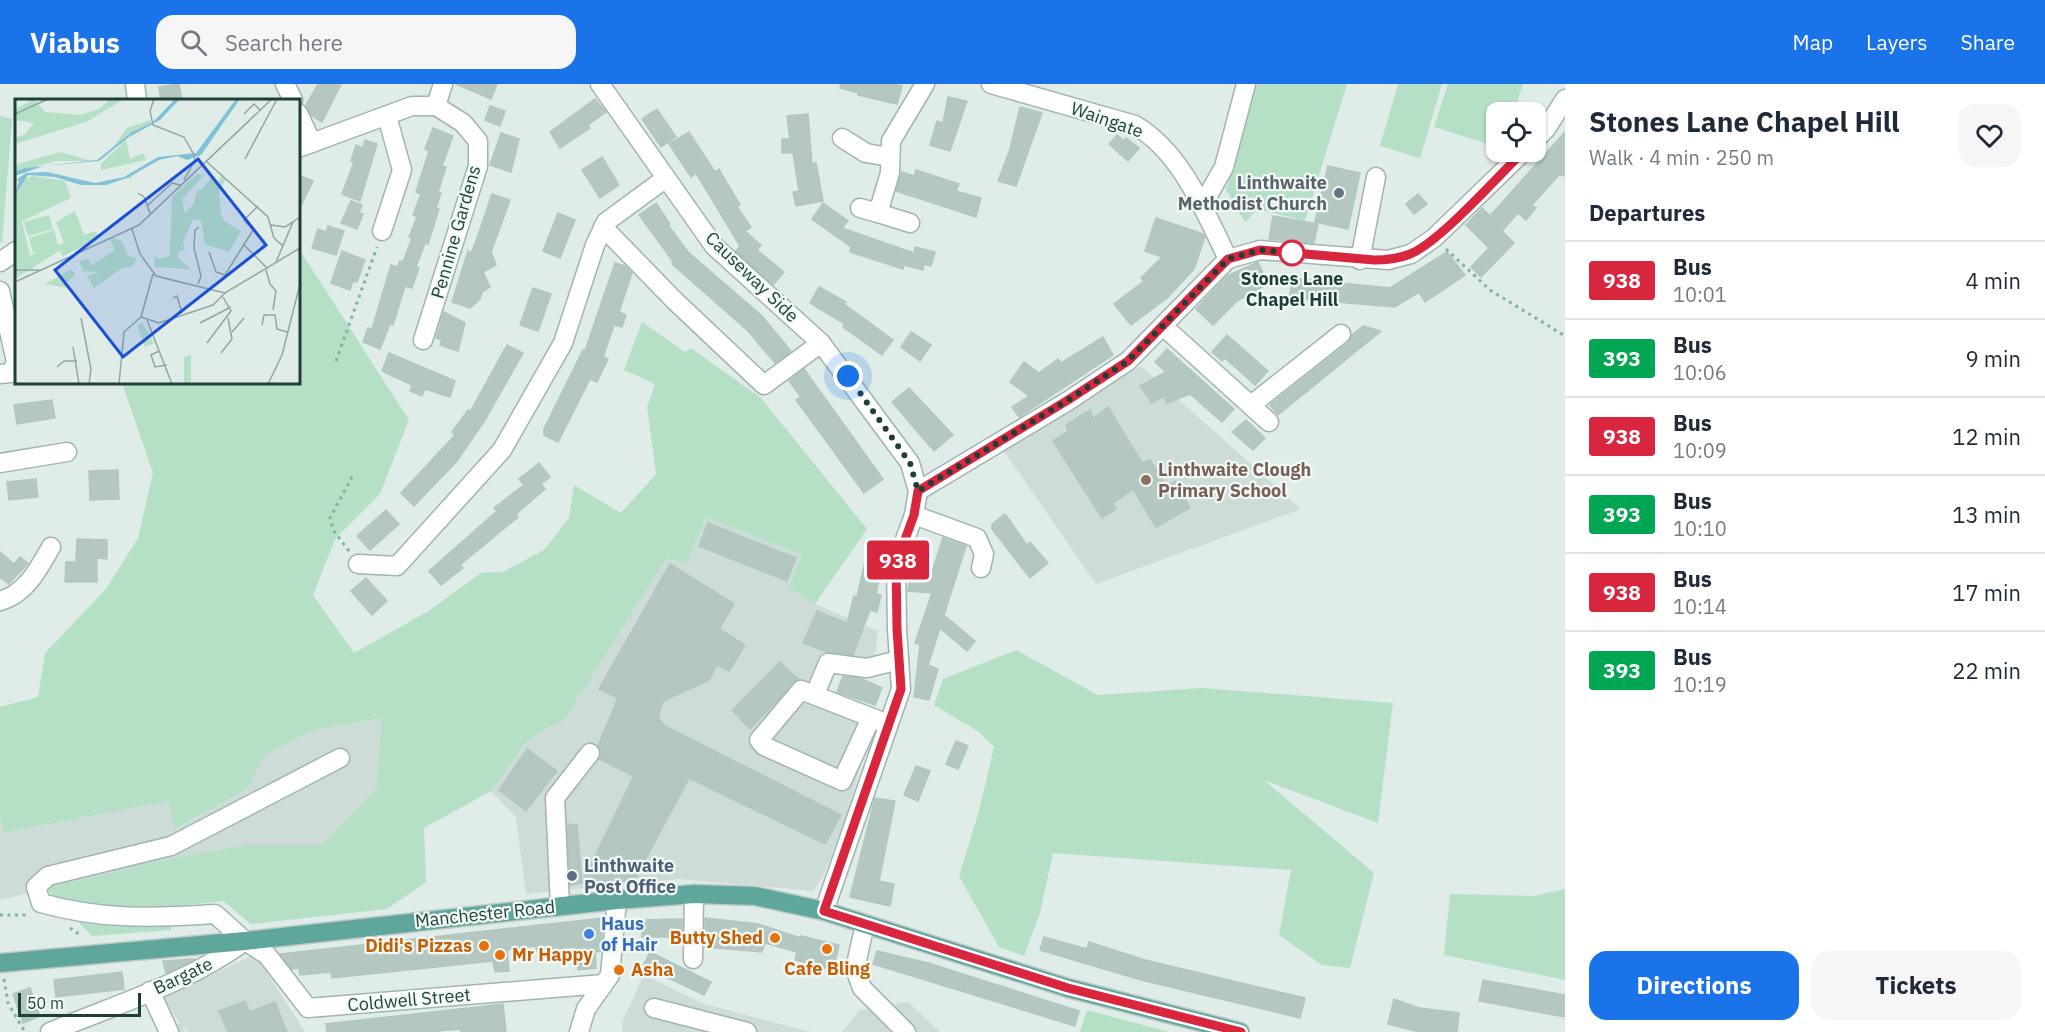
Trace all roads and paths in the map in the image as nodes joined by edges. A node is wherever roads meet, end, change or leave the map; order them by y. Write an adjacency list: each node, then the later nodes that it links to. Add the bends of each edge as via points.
1 (135, 84): 8 (street)
2 (285, 84): 9 (street)
3 (442, 84): 11 (street)
4 (600, 84): 20 (street, Causeway Side)
5 (924, 84): 17 (street, via 894,134)
6 (991, 84): 21 (street, Waingate, via 1135,125 1154,136)
7 (1246, 84): 21 (street, via 1224,167)
8 (137, 99)
9 (292, 99)
10 (1565, 99): 14 (street)
11 (436, 106): 12 (street, via 412,106); 36 (street, Pennine Gardens, via 463,123 478,141 478,166)
12 (387, 116): 16 (street); 26 (street, via 402,170)
13 (300, 122): 16 (street)
14 (1546, 129)
15 (842, 138): 17 (street, via 866,153)
16 (305, 145)
17 (889, 158): 23 (street, via 890,173)
18 (1513, 162): 27 (street)
19 (1376, 177): 30 (street)
20 (666, 178): 25 (street); 37 (street, Causeway Side, via 714,246)
21 (1202, 206): 29 (street, Waingate)
22 (860, 208): 23 (street)
23 (878, 213): 24 (street)
24 (910, 223)
25 (603, 227): 37 (street, via 764,385); 50 (street, via 563,343 501,450 397,566)
26 (382, 231): 39 (path)
27 (1434, 238): 30 (street, via 1412,254); 35 (path, via 1490,290)
28 (15, 252): 31 (street)
29 (1228, 259): 30 (street, via 1260,250); 33 (street)
30 (1360, 260)
31 (0, 262)
32 (0, 291): 38 (street)
33 (1163, 326): 42 (street); 47 (street, via 1128,361)
34 (1341, 334): 42 (street)
35 (1565, 336)
36 (423, 340)
37 (821, 343): 47 (street, Causeway Side, via 910,463)
38 (15, 358)
39 (336, 361)
40 (15, 364): 41 (street, via 11,373)
41 (0, 374)
42 (1251, 405): 43 (street)
43 (1269, 422)
44 (67, 452): 45 (street)
45 (0, 463)
46 (353, 474): 50 (path, via 330,518 333,530)
47 (918, 491): 48 (street)
48 (914, 515): 51 (street, via 977,538 984,554); 53 (street, via 896,564)
49 (51, 547): 52 (street, via 34,577)
50 (358, 564)
51 (981, 568)
52 (0, 601)
53 (898, 660): 54 (street, via 867,668 828,663); 55 (street, via 901,689)
54 (815, 694): 55 (street); 55 (street, via 801,690 797,693 759,740 761,743 842,781)
55 (880, 721): 61 (street)
56 (590, 753): 60 (street, via 555,798)
57 (340, 758): 63 (street, via 171,846 48,876 36,887 41,903 107,916 152,919 215,914)
58 (694, 894): 59 (main road, Manchester Road); 61 (main road, Manchester Road, via 755,896); 64 (street)
59 (617, 900): 60 (main road, Manchester Road); 66 (street, via 610,975)
60 (560, 906): 63 (main road, Manchester Road)
61 (824, 911): 62 (main road, Manchester Road)
62 (865, 924): 74 (street, via 855,969 862,988); 75 (main road, Manchester Road, via 1068,988)
63 (245, 941): 65 (main road, Manchester Road); 66 (street, Coldwell Street, via 267,955 308,1008); 67 (street, Bargate, via 222,958)
64 (693, 959)
65 (1, 963): 69 (path, via 8,1003)
66 (603, 984): 72 (street, via 586,1009)
67 (150, 991): 70 (street, Bargate); 71 (street)
68 (654, 1008): 73 (street)
69 (25, 1032)
70 (50, 1032)
71 (169, 1032)
72 (579, 1032)
73 (747, 1032)
74 (906, 1032)
75 (1240, 1032)

